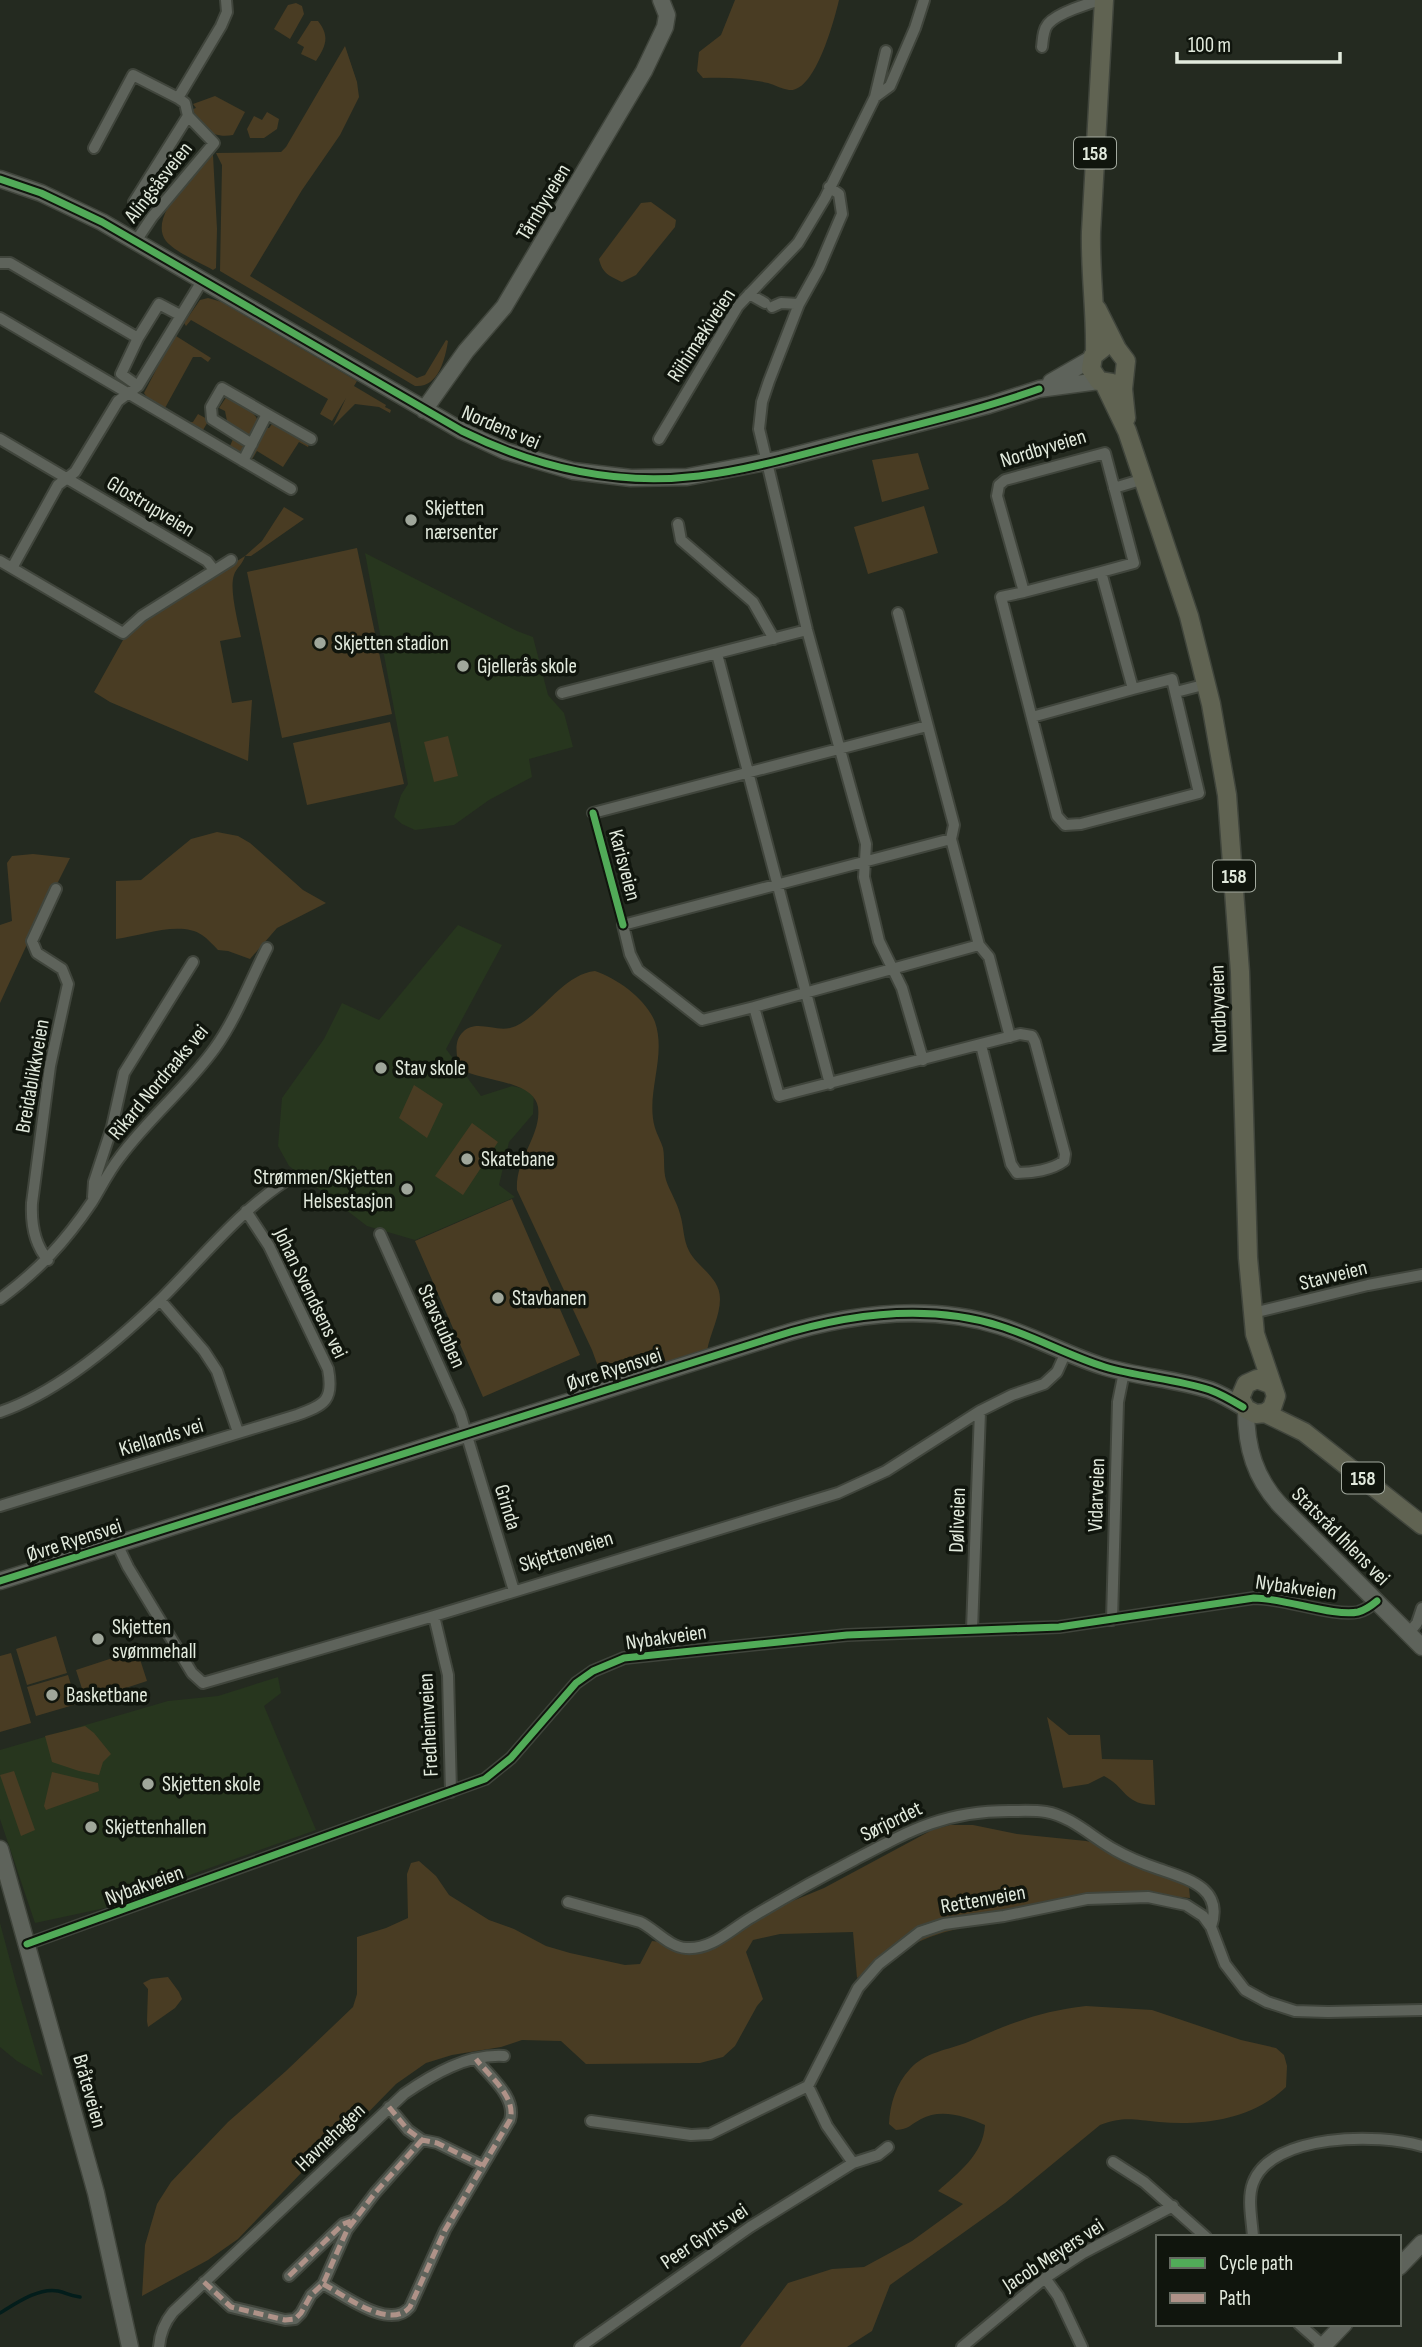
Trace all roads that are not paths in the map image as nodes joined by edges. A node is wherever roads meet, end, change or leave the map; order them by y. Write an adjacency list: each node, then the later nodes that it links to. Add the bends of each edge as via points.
1 (226, 0): 8 (street, via 221,26)
2 (661, 0): 29 (street, Tårnbyveien, via 667,15 658,43 563,210 504,307)
3 (924, 0): 7 (street, Riihimækiveien, via 890,86)
4 (1103, 0): 5 (street, via 1049,23); 19 (main road, Nordbyveien / 158, via 1091,232)
5 (1042, 47)
6 (886, 51): 7 (street, Riihimækiveien)
7 (876, 97): 12 (street, Riihimækiveien)
8 (178, 98): 9 (street, Alingsåsveien, via 185,103); 10 (street, via 133,75)
9 (188, 116): 13 (street, Alingsåsveien); 14 (street, Alingsåsveien, via 214,143)
10 (94, 148)
11 (0, 179): 14 (street, Nordens vei, via 72,206)
12 (829, 187): 17 (street, Riihimækiveien, via 798,243); 18 (street, via 839,194 842,214)
13 (134, 202)
14 (136, 241): 16 (street, Nordens vei)
15 (0, 263): 22 (street, via 10,263)
16 (202, 281): 20 (street); 29 (street, Nordens vei)
17 (749, 294): 18 (street, via 768,305); 34 (street, Riihimækiveien)
18 (799, 304): 37 (street, via 760,412 759,429)
19 (1096, 305): 23 (main road, Nordbyveien / 158); 24 (main road, Nordbyveien / 158)
20 (180, 315): 22 (street, via 159,304); 28 (street)
21 (0, 318): 28 (street)
22 (138, 338): 28 (street, via 121,374)
23 (1117, 349): 24 (main road, via 1108,347); 25 (main road, Nordbyveien / 158, via 1126,361)
24 (1093, 356): 26 (main road, Nordbyveien / 158, via 1092,374); 27 (street, Nordens vei)
25 (1124, 376): 26 (main road, via 1112,383); 31 (main road, Nordbyveien / 158)
26 (1101, 382): 27 (street, Nordens vei); 31 (main road, Nordbyveien / 158)
27 (1039, 389): 37 (street, Nordens vei)
28 (134, 390): 36 (street, via 158,412); 38 (street, via 118,401)
29 (424, 410): 37 (street, Nordens vei, via 505,451 589,473 674,478)
30 (267, 414): 33 (street); 35 (street); 35 (street, via 222,388 211,407 212,419)
31 (1127, 431): 39 (main road, Nordbyveien / 158)
32 (0, 439): 38 (street, Glostrupveien)
33 (311, 439)
34 (659, 439)
35 (252, 444): 36 (street)
36 (243, 461): 40 (street)
37 (768, 463): 50 (street)
38 (67, 478): 45 (street, via 58,485); 46 (street, Glostrupveien, via 207,561)
39 (1144, 480): 41 (street); 53 (main road, Nordbyveien / 158)
40 (291, 488)
41 (1114, 488): 47 (street, Nordbyveien, via 1134,563); 48 (street, Nordbyveien, via 1105,453 999,485 997,496)
42 (678, 524): 51 (street, via 681,540 753,602)
43 (230, 560): 46 (street)
44 (0, 561): 45 (street)
45 (12, 568): 46 (street, via 123,633)
46 (214, 570)
47 (1101, 572): 48 (street, Nordbyveien); 54 (street)
48 (1024, 592): 57 (street, Nordbyveien, via 1001,597)
49 (898, 613): 58 (street)
50 (807, 630): 51 (street); 59 (street)
51 (774, 639): 52 (street)
52 (717, 653): 56 (street); 60 (street)
53 (1207, 684): 55 (street); 84 (main road, Nordbyveien / 158, via 1226,784 1234,864 1246,1232)
54 (1133, 689): 55 (street, via 1172,679); 57 (street)
55 (1176, 692): 57 (street, Nordbyveien, via 1199,793 1081,824 1065,825 1057,816)
56 (562, 693)
57 (1032, 717)
58 (927, 726): 59 (street, Karisveien); 62 (street, via 954,825)
59 (840, 748): 60 (street, Karisveien); 63 (street, via 866,844)
60 (748, 772): 61 (street, Karisveien); 64 (street)
61 (593, 813)
62 (951, 839): 63 (street, Karisveien); 66 (street)
63 (865, 861): 64 (street, Karisveien); 69 (street, via 864,877 879,941)
64 (778, 884): 70 (street); 71 (street, Karisveien, via 623,925 638,970 702,1020)
65 (56, 889): 80 (street, Breidablikkveien, via 32,941 37,953 62,969 68,984 50,1066 32,1210 36,1240)
66 (979, 945): 69 (street, Karisveien); 72 (street, via 989,957)
67 (267, 948): 77 (street, Rikard Nordraaks vei, via 216,1047 140,1131)
68 (193, 962): 77 (street, Rikard Nordraaks vei, via 124,1073)
69 (894, 968): 70 (street, Karisveien); 74 (street)
70 (806, 992): 71 (street, Karisveien); 75 (street)
71 (754, 1006): 75 (street, via 779,1096)
72 (1010, 1037): 73 (street); 73 (street, via 1027,1034 1035,1042 1065,1154 1059,1165 1017,1173 1011,1164)
73 (981, 1045): 74 (street)
74 (923, 1060): 75 (street)
75 (831, 1084)
76 (287, 1180): 78 (street)
77 (93, 1200): 80 (street, Rikard Nordraaks vei)
78 (246, 1211): 83 (street); 91 (street, Johan Svendsens vei, via 269,1245 328,1369)
79 (380, 1234): 97 (street, Stavstubben)
80 (48, 1260): 82 (street, Rikard Nordraaks vei)
81 (1422, 1275): 84 (street, Stavveien)
82 (0, 1299)
83 (160, 1300): 94 (street, via 78,1369); 95 (street, via 217,1371)
84 (1253, 1313): 85 (main road, Nordbyveien / 158)
85 (1255, 1334): 88 (main road, Nordbyveien / 158); 90 (main road, Nordbyveien / 158)
86 (1066, 1352): 87 (street, Øvre Ryensvei); 92 (street, Skjettenveien, via 1048,1382); 97 (street, Øvre Ryensvei, via 977,1320 918,1314 858,1317 793,1331)
87 (1124, 1372): 89 (street, Øvre Ryensvei); 106 (street, Vidarveien, via 1118,1402)
88 (1245, 1385): 89 (street, Øvre Ryensvei); 90 (main road, via 1257,1379); 93 (main road, 158, via 1240,1398)
89 (1209, 1390): 93 (street, Øvre Ryensvei)
90 (1273, 1390): 93 (main road, via 1272,1408); 96 (main road, 158)
91 (329, 1396): 95 (street, Kiellands vei, via 317,1408)
92 (980, 1411): 102 (street, Skjettenveien, via 886,1471 838,1493); 107 (street, Døliveien)
93 (1254, 1411): 96 (main road, 158); 103 (street, Statsråd Ihlens vei, via 1248,1443 1254,1467 1269,1493)
94 (0, 1412)
95 (238, 1432): 98 (street, Kiellands vei)
96 (1304, 1432): 99 (main road, 158)
97 (466, 1434): 100 (street, Øvre Ryensvei); 102 (street, Grinda)
98 (0, 1506)
99 (1422, 1525)
100 (117, 1544): 101 (street, Øvre Ryensvei); 105 (street, Skjettenveien, via 191,1674 203,1683)
101 (0, 1581)
102 (514, 1591): 105 (street, Skjettenveien)
103 (1377, 1601): 106 (street, Nybakveien, via 1350,1613 1254,1598); 108 (street, Statsråd Ihlens vei)
104 (1422, 1608): 108 (street)
105 (434, 1616): 110 (street, Fredheimveien, via 447,1675)
106 (1112, 1620): 107 (street, Nybakveien)
107 (972, 1630): 110 (street, Nybakveien, via 847,1635 624,1658 576,1683 511,1759 485,1779)
108 (1408, 1634): 109 (street, Statsråd Ihlens vei)
109 (1422, 1647)
110 (451, 1792): 115 (street, Nybakveien)
111 (0, 1849): 112 (street, Bråteveien)
112 (3, 1870): 115 (street, Bråteveien)
113 (568, 1902): 114 (street, Sørjordet, via 640,1922 671,1943 696,1948 906,1832 976,1811 1028,1811 1060,1816 1115,1850 1199,1885 1213,1902)
114 (1211, 1927): 116 (street, Rettenveien, via 1225,1964 1245,1990 1267,2001 1295,2011); 119 (street, Rettenveien, via 1194,1909 1173,1901 1112,1897 929,1927 879,1965 858,1988)
115 (27, 1944): 140 (street, Bråteveien, via 94,2182)
116 (1422, 2010)
117 (504, 2056): 118 (street, Havnehagen)
118 (476, 2059): 120 (street, Havnehagen, via 439,2071); 127 (street, via 505,2095 512,2113)
119 (808, 2086): 121 (street, via 710,2134); 126 (street, via 827,2126)
120 (388, 2107): 122 (street); 136 (street, Havnehagen)
121 (591, 2121)
122 (422, 2140): 127 (street); 129 (street)
123 (1422, 2146): 131 (street, via 1350,2137 1296,2148 1270,2160 1252,2184)
124 (888, 2147): 126 (street, Peer Gynts vei)
125 (1113, 2162): 128 (street)
126 (853, 2164): 142 (street, Peer Gynts vei, via 750,2227)
127 (482, 2165): 137 (street, via 406,2312 382,2315)
128 (1173, 2206): 130 (street); 135 (street, Jacob Meyers vei)
129 (354, 2220): 134 (street, via 342,2224); 137 (street)
130 (1204, 2235)
131 (1253, 2235)
132 (1422, 2243): 133 (street)
133 (1401, 2265)
134 (289, 2276)
135 (1045, 2278): 143 (street, Jacob Meyers vei); 144 (street)
136 (204, 2282): 137 (street, via 230,2307 285,2320 295,2319); 141 (street, Havnehagen, via 165,2322)
137 (323, 2284)
138 (1301, 2326): 145 (street)
139 (1342, 2326): 145 (street)
140 (130, 2347)
141 (159, 2347)
142 (580, 2347)
143 (962, 2347)
144 (1082, 2347)
145 (1323, 2347)

